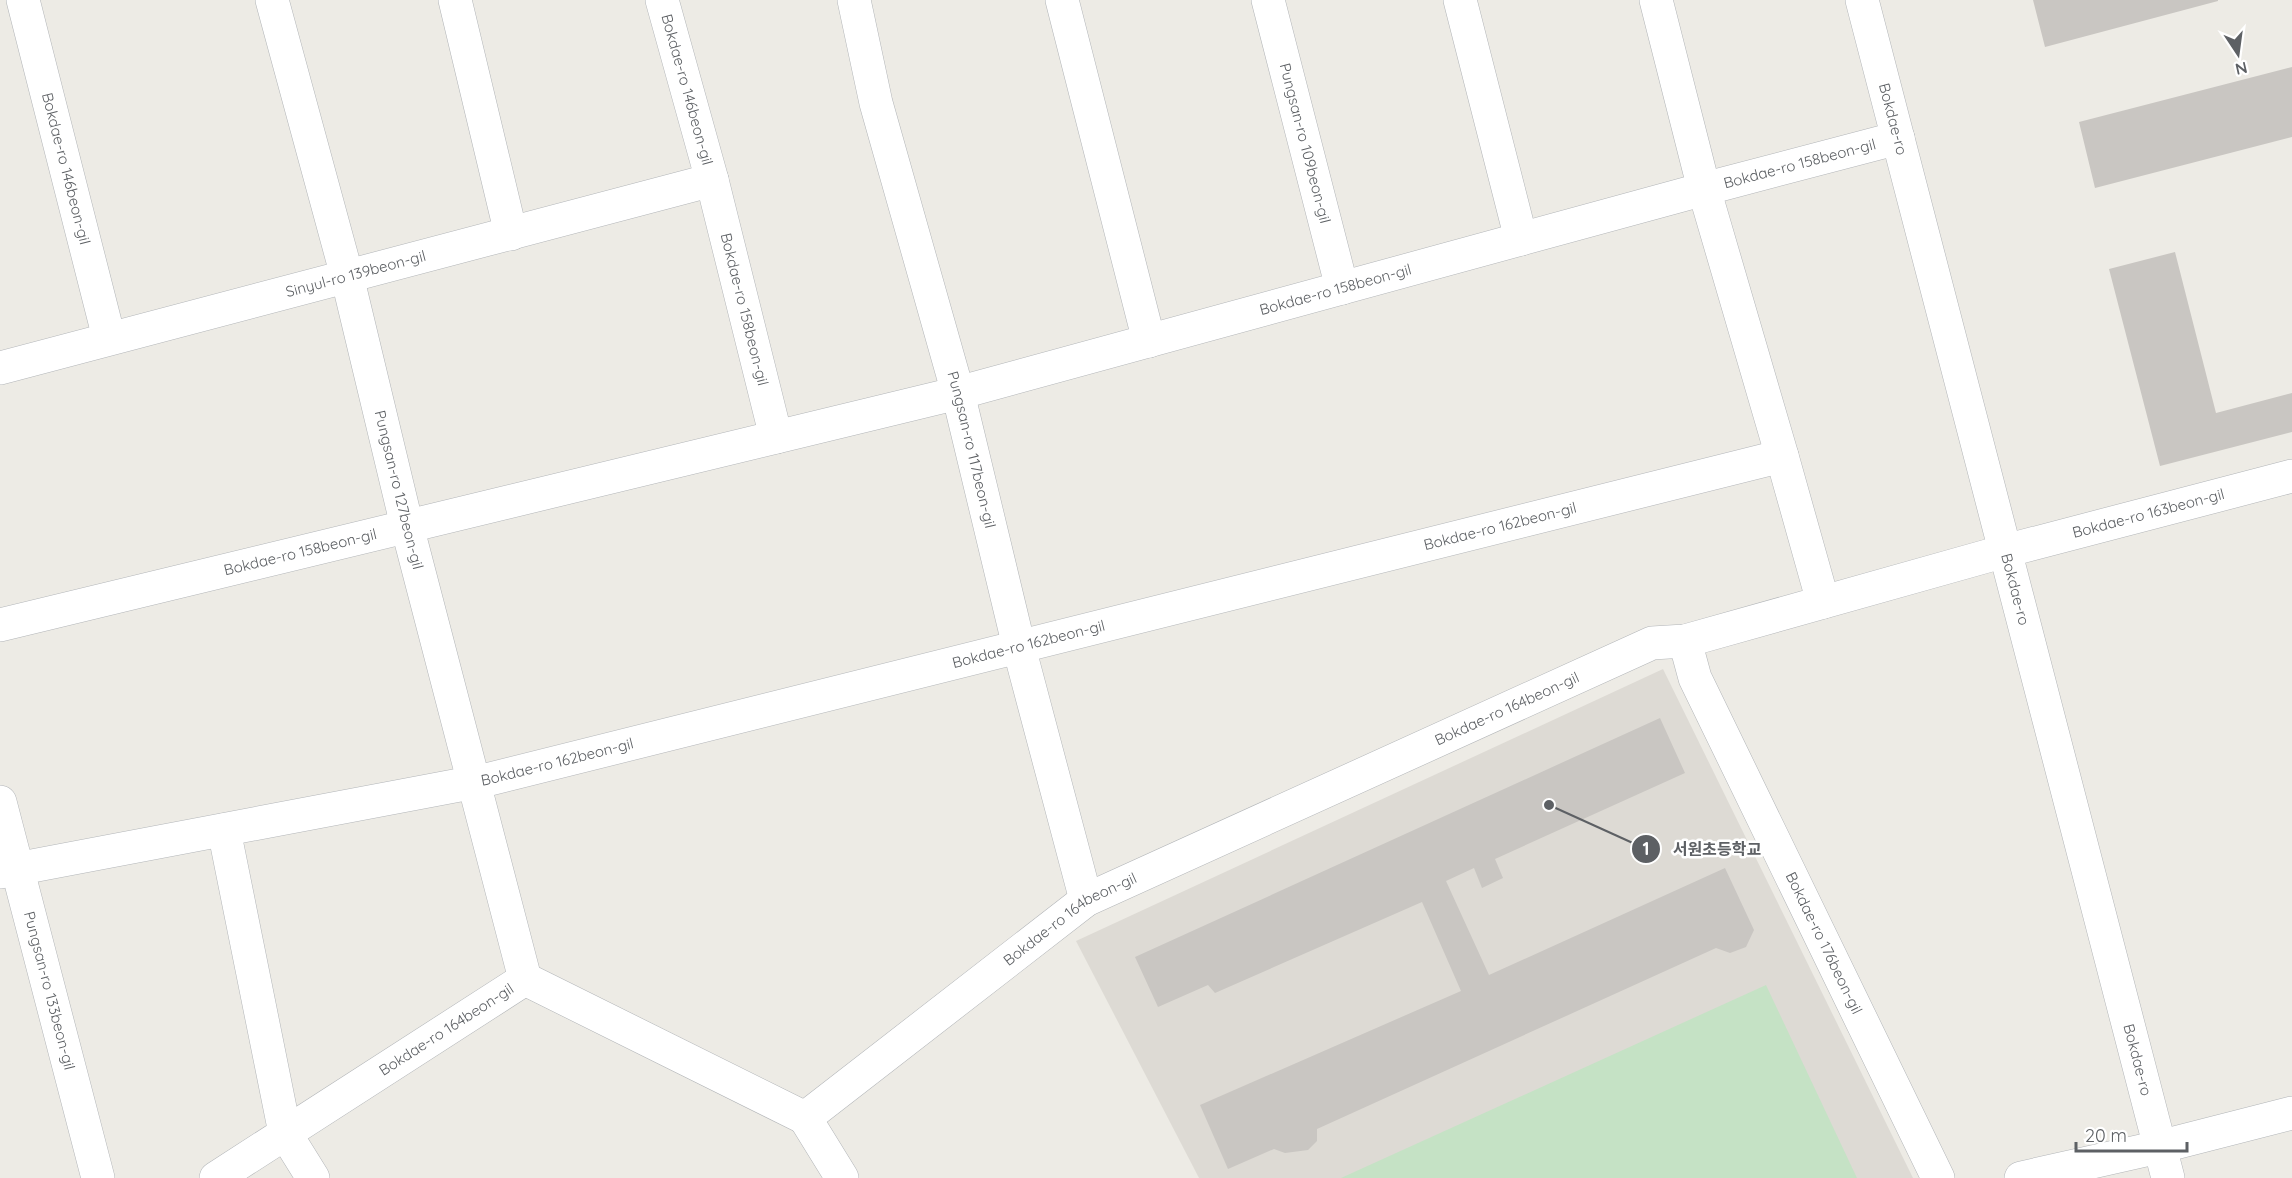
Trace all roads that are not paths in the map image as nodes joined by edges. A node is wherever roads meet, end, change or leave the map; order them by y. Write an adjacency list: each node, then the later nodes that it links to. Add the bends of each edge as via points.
1 (23, 0): 18 (street, Bokdae-ro 146beon-gil)
2 (272, 0): 16 (street, Pungsan-ro 127beon-gil)
3 (455, 0): 14 (street)
4 (662, 0): 12 (street, Bokdae-ro 146beon-gil)
5 (854, 0): 21 (street, Pungsan-ro 117beon-gil, via 876,103)
6 (1062, 0): 19 (street)
7 (1268, 0): 17 (street, Pungsan-ro 109beon-gil)
8 (1460, 0): 15 (street)
9 (1656, 0): 13 (street, Bokdae-ro 158beon-gil)
10 (1862, 0): 11 (street, Bokdae-ro)
11 (1898, 138): 13 (street, Bokdae-ro 158beon-gil); 26 (street, Bokdae-ro)
12 (712, 180): 14 (street, Sinyul-ro 139beon-gil); 22 (street, Bokdae-ro 158beon-gil)
13 (1704, 189): 15 (street, Bokdae-ro 158beon-gil); 23 (street)
14 (511, 234): 16 (street, Sinyul-ro 139beon-gil)
15 (1521, 239): 17 (street, Bokdae-ro 158beon-gil)
16 (347, 276): 18 (street, Sinyul-ro 139beon-gil); 25 (street, Pungsan-ro 127beon-gil)
17 (1342, 288): 19 (street, Bokdae-ro 158beon-gil)
18 (109, 338): 20 (street, Sinyul-ro 139beon-gil)
19 (1149, 341): 21 (street, Bokdae-ro 158beon-gil)
20 (0, 368)
21 (958, 393): 22 (street, Bokdae-ro 158beon-gil); 30 (street, Pungsan-ro 117beon-gil)
22 (776, 437): 25 (street, Bokdae-ro 158beon-gil)
23 (1782, 456): 27 (street); 30 (street, Bokdae-ro 162beon-gil)
24 (2292, 476): 26 (street, Bokdae-ro 163beon-gil)
25 (407, 526): 28 (street, Bokdae-ro 158beon-gil); 31 (street, Pungsan-ro 127beon-gil)
26 (2005, 551): 27 (street, Bokdae-ro 164beon-gil); 40 (street, Bokdae-ro)
27 (1823, 602): 29 (street, Bokdae-ro 164beon-gil)
28 (0, 625)
29 (1685, 641): 35 (street, Bokdae-ro 164beon-gil, via 1652,644); 45 (street, Bokdae-ro 176beon-gil, via 1695,678)
30 (1019, 647): 31 (street, Bokdae-ro 162beon-gil); 35 (street, Pungsan-ro 117beon-gil)
31 (475, 782): 33 (street, Bokdae-ro 162beon-gil); 36 (street, Pungsan-ro 127beon-gil)
32 (0, 802): 34 (street, Pungsan-ro 133beon-gil)
33 (224, 830): 34 (street, Bokdae-ro 162beon-gil); 39 (street)
34 (8, 870): 41 (street, Pungsan-ro 133beon-gil)
35 (1086, 900): 38 (street, Bokdae-ro 164beon-gil)
36 (525, 979): 38 (street, Bokdae-ro 164beon-gil); 39 (street, Bokdae-ro 164beon-gil)
37 (2292, 1113): 40 (street)
38 (805, 1118): 44 (street)
39 (285, 1133): 42 (street, Bokdae-ro 164beon-gil); 43 (street)
40 (2160, 1147): 46 (street); 47 (street, Bokdae-ro)
41 (98, 1178)
42 (216, 1178)
43 (313, 1178)
44 (842, 1178)
45 (1938, 1178)
46 (2021, 1178)
47 (2168, 1178)

